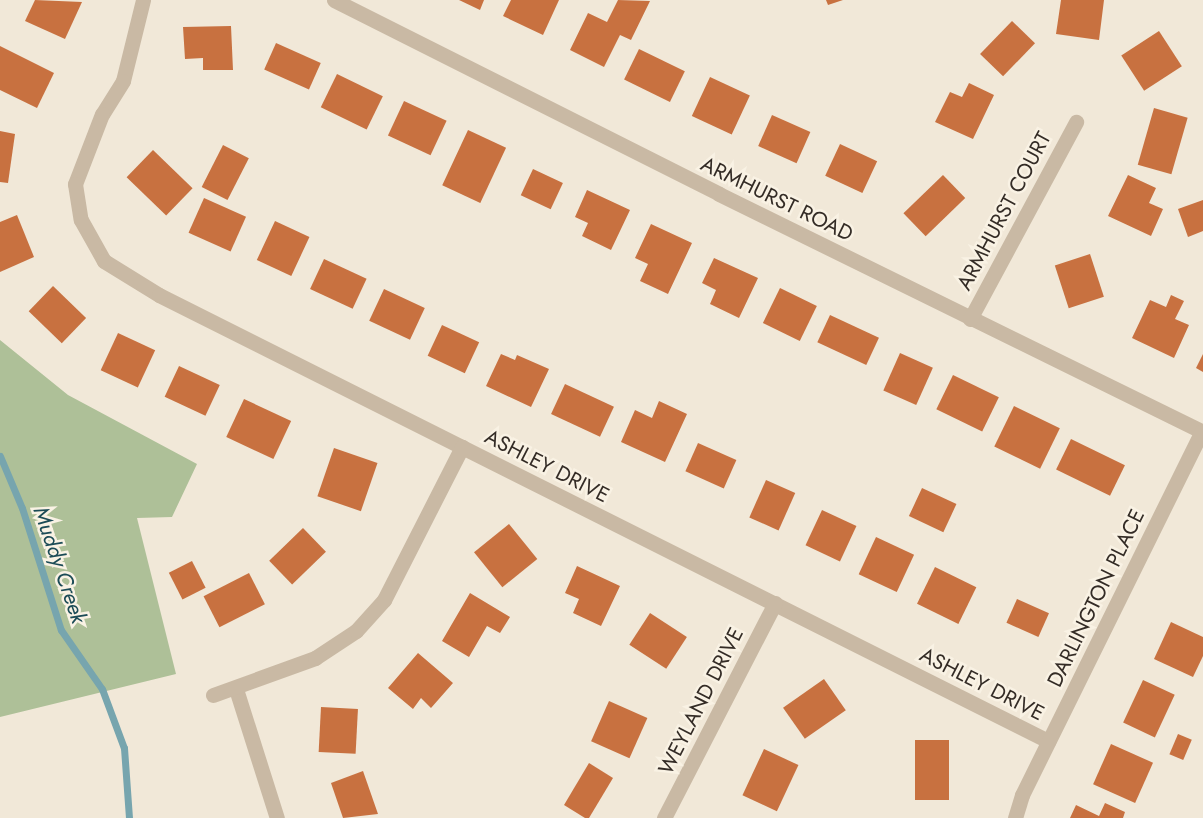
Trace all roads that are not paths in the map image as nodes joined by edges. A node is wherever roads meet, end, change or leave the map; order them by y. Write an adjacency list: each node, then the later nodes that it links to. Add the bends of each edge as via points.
1 (143, 0): 6 (street, ASHLEY DRIVE, via 123,81 102,114 75,184 81,220 104,261 159,295)
2 (334, 0): 4 (street, ARMHURST ROAD)
3 (1076, 122): 4 (street, ARMHURST COURT)
4 (970, 319): 5 (street, ARMHURST ROAD)
5 (1202, 431): 10 (street, DARLINGTON PLACE)
6 (462, 447): 7 (street, ASHLEY DRIVE); 8 (street, via 384,600 356,631 315,658)
7 (775, 603): 10 (street, ASHLEY DRIVE); 12 (street, WEYLAND DRIVE)
8 (236, 689): 9 (street); 11 (street)
9 (213, 695)
10 (1048, 741): 13 (street, DARLINGTON PLACE)
11 (277, 818)
12 (664, 818)
13 (1015, 818)

